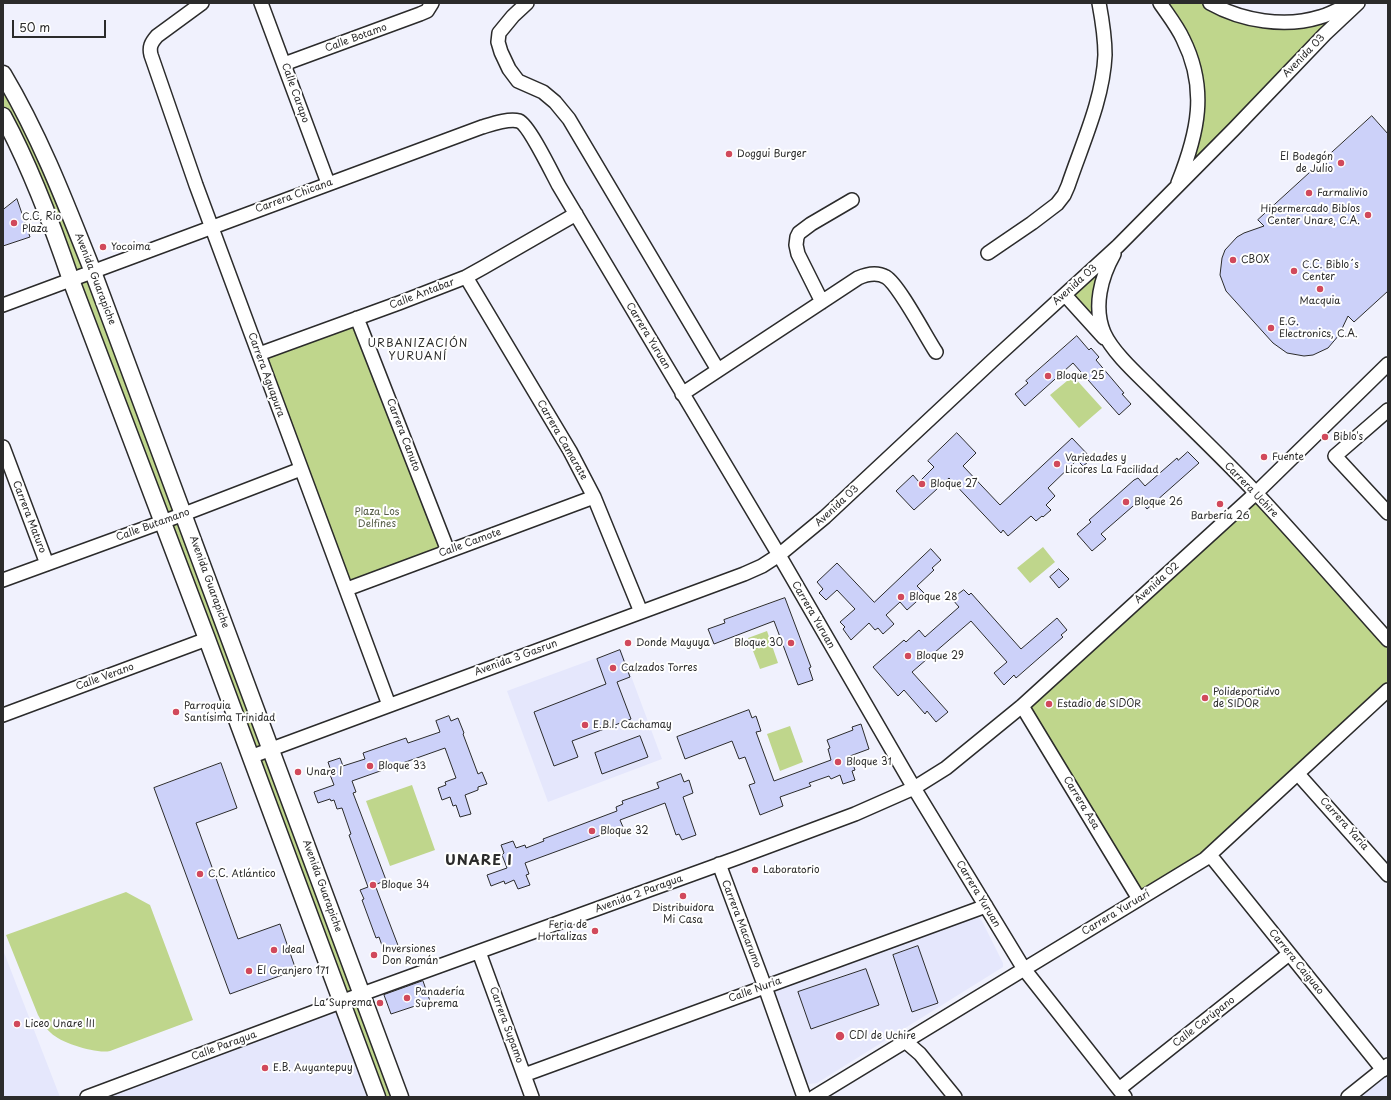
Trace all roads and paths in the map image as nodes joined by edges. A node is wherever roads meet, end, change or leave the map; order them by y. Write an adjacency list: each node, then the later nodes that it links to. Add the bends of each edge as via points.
1 (202, 3): 18 (street, Carrera Aguapura, via 157,36 149,49)
2 (261, 3): 10 (street, Calle Carapo)
3 (527, 3): 32 (street, via 499,33 498,42 509,69 518,80 543,92 555,102 569,119)
4 (1099, 3): 20 (street, via 1105,55 1101,83 1090,124 1068,186 1057,204)
5 (1160, 3): 15 (street, via 1183,38 1197,86 1197,121 1187,160)
6 (1210, 3): 7 (street, via 1236,15 1286,22 1320,17)
7 (1351, 3)
8 (1358, 3): 15 (street, Avenida 03)
9 (430, 7): 10 (street, Calle Botamo, via 413,17)
10 (284, 64): 14 (street, Calle Carapo)
11 (3, 74): 21 (street, Avenida Guarapiche, via 42,148)
12 (3, 116): 23 (street, via 38,190)
13 (519, 121): 14 (street, Carrera Chicana, via 482,127); 17 (street, Carrera Yuruan, via 533,139)
14 (328, 183): 18 (street, Carrera Chicana)
15 (1176, 188): 19 (street, Avenida 03)
16 (852, 200): 25 (street, via 811,224 797,237 798,254)
17 (576, 214): 22 (street, Calle Antabar); 33 (street, Carrera Yuruan)
18 (212, 227): 21 (street, Carrera Chicana); 30 (street, Carrera Aguapura)
19 (1118, 246): 24 (street, Avenida 03); 28 (street, Carrera Uchire, via 1106,269 1099,303 1100,319)
20 (988, 253)
21 (93, 272): 23 (street, Carrera Chicana); 40 (street, Avenida Guarapiche)
22 (466, 277): 27 (street, Calle Antabar); 38 (street, Carrera Camarate, via 570,451)
23 (71, 280): 26 (street, Carrera Chicana); 41 (street)
24 (1065, 294): 28 (street, Carrera Uchire); 43 (street, Avenida 03, via 825,517)
25 (822, 302): 29 (street, via 865,275 877,274 887,278 897,289); 32 (street)
26 (3, 305)
27 (357, 318): 30 (street, Calle Antabar); 42 (street, Carrera Canuto)
28 (1110, 344): 37 (street, Carrera Uchire)
29 (936, 352)
30 (259, 354): 36 (street, Carrera Aguapura)
31 (1388, 364): 37 (street, Avenida 02)
32 (718, 370): 33 (street)
33 (682, 394): 43 (street, Carrera Yuruan)
34 (1388, 410): 39 (street, via 1335,456)
35 (3, 449): 44 (street, Carrera Maturo)
36 (302, 469): 40 (street, Calle Butamano); 46 (street, Carrera Aguapura)
37 (1256, 493): 49 (street, Carrera Uchire); 52 (street, Avenida 02)
38 (594, 497): 42 (street, Calle Camote); 47 (street, Carrera Camarate)
39 (1388, 513)
40 (184, 514): 41 (street, Calle Butamano); 54 (street, Avenida Guarapiche)
41 (163, 522): 44 (street, Calle Butamano); 48 (street)
42 (448, 552): 46 (street, Calle Camote)
43 (779, 555): 47 (street, Avenida 3 Gasrun, via 744,574); 57 (street, Carrera Yuruan)
44 (47, 564): 45 (street, Calle Butamano)
45 (3, 580)
46 (347, 589): 51 (street, Carrera Aguapura)
47 (641, 612): 51 (street, Avenida 3 Gasrun)
48 (207, 639): 53 (street, Calle Verano); 55 (street)
49 (1388, 640)
50 (1388, 690): 56 (street, Carrera Yuruarí)
51 (389, 705): 54 (street, Avenida 3 Gasrun)
52 (1022, 706): 57 (street, Avenida 02, via 946,768); 61 (street, Carrera Asa)
53 (3, 715)
54 (271, 749): 55 (street, Avenida 3 Gasrun); 67 (street, Avenida Guarapiche)
55 (250, 757): 68 (street)
56 (1298, 774): 58 (street, Carrera Yuruarí); 60 (street, Carrera Yaria)
57 (914, 788): 59 (street, Avenida 2 Paragua, via 855,814); 62 (street, Carrera Yuruan)
58 (1210, 855): 61 (street, Carrera Yuruarí); 64 (street, Carrera Caiguao)
59 (719, 864): 63 (street, Avenida 2 Paragua); 66 (street, Carrera Macarumo)
60 (1388, 875)
61 (1139, 899): 65 (street, Carrera Yuruarí)
62 (986, 906): 65 (street, Carrera Yuruan); 66 (street, Calle Nuria)
63 (479, 952): 67 (street, Avenida 2 Paragua); 71 (street, Carrera Supamo)
64 (1289, 954): 70 (street, Carrera Caiguao); 72 (street, Calle Carúpano)
65 (1024, 969): 69 (street, Carrera Yuruarí); 72 (street, Carrera Yuruan)
66 (765, 987): 71 (street, Calle Nuria); 77 (street, Carrera Macarumo)
67 (362, 994): 68 (street, Calle Paragua); 75 (street, Avenida Guarapiche)
68 (341, 1002): 73 (street, Calle Paragua); 74 (street)
69 (905, 1041): 78 (street, Carrera Yuruarí); 79 (street, via 920,1054)
70 (1385, 1068): 80 (street)
71 (524, 1075): 76 (street, Carrera Supamo)
72 (1122, 1093)
73 (87, 1097)
74 (376, 1097)
75 (400, 1097)
76 (532, 1097)
77 (804, 1097)
78 (814, 1097)
79 (954, 1097)
80 (1348, 1097)

